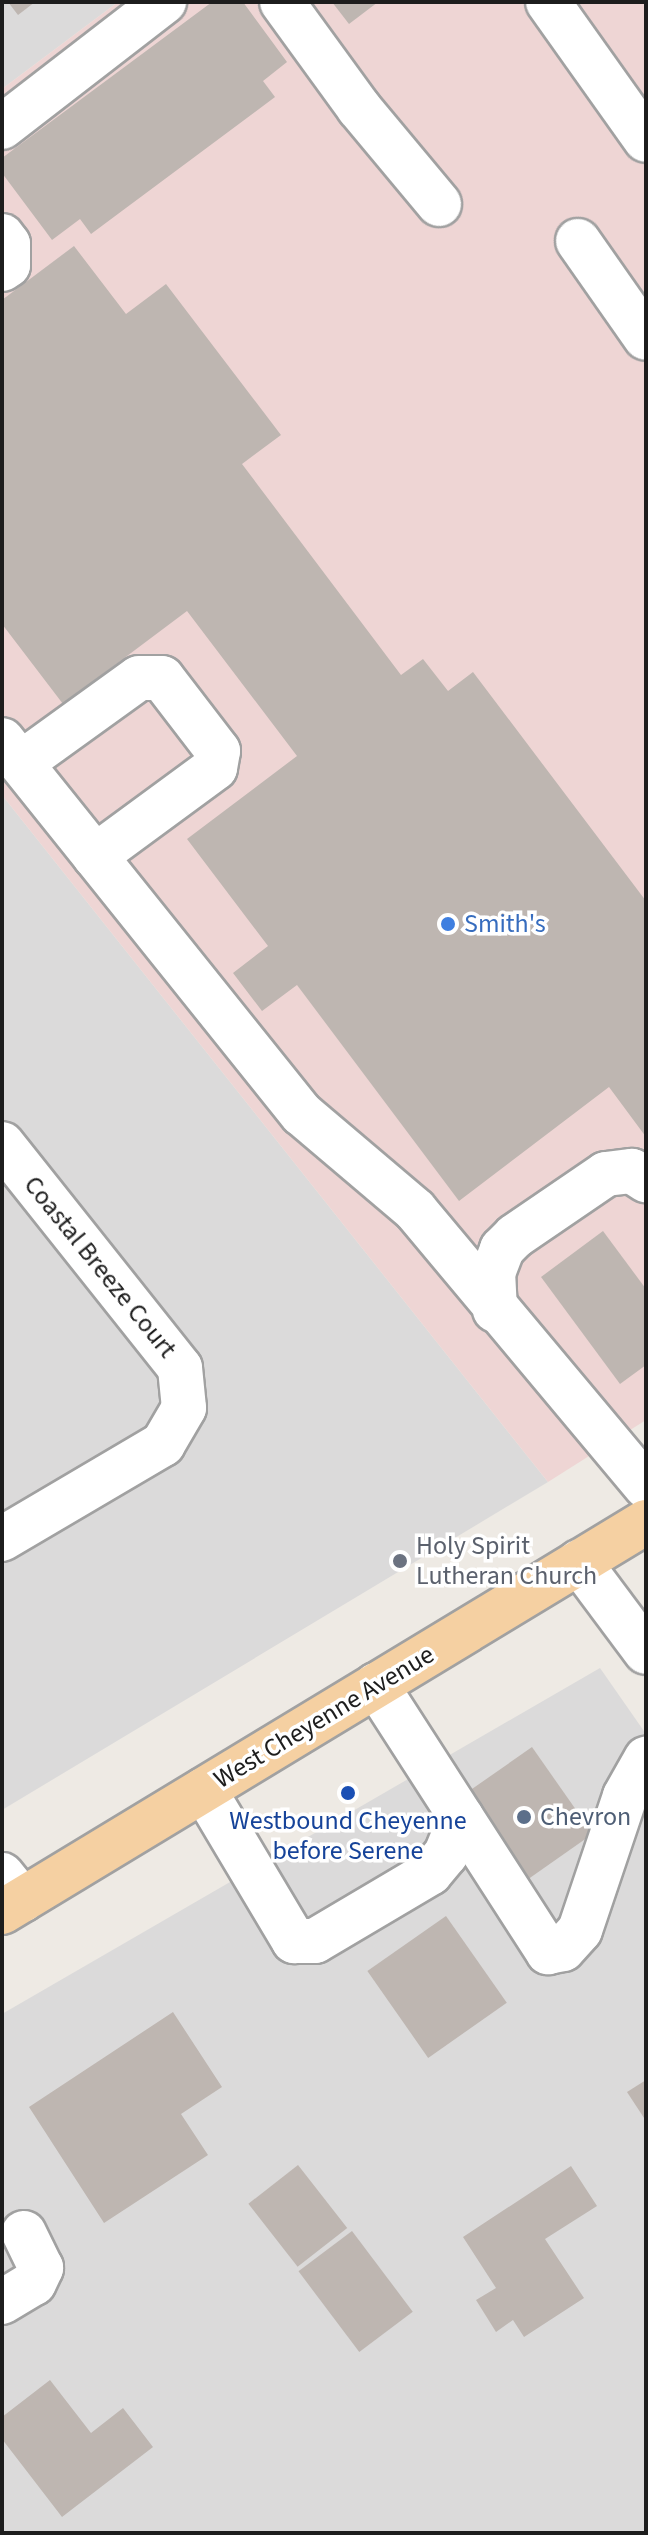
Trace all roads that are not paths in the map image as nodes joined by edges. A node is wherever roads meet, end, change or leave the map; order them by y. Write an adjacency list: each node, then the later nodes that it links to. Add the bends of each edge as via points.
1 (164, 2): 4 (street)
2 (282, 2): 6 (street, via 359,108)
3 (548, 2): 5 (street)
4 (2, 127)
5 (646, 140)
6 (439, 204)
7 (2, 236): 9 (street, via 8,244 8,265)
8 (578, 241): 10 (street)
9 (2, 269)
10 (646, 338)
11 (12, 752): 12 (street); 12 (street, via 139,678 162,678 218,751 215,768)
12 (95, 856): 15 (street, via 302,1114 415,1210)
13 (2, 1144): 18 (street, Coastal Breeze Court, via 180,1368 184,1408 163,1444)
14 (646, 1180): 15 (street, via 632,1171 606,1174 515,1236 502,1249 493,1273)
15 (495, 1310): 16 (street)
16 (646, 1486)
17 (646, 1522): 19 (main road, West Cheyenne Avenue)
18 (2, 1539)
19 (579, 1562): 20 (street); 21 (main road, West Cheyenne Avenue)
20 (646, 1652)
21 (376, 1685): 23 (main road, West Cheyenne Avenue); 24 (street)
22 (646, 1759): 24 (street, via 625,1796 580,1930 563,1949 548,1952)
23 (204, 1790): 24 (street, via 294,1941 315,1941 430,1873 446,1854); 25 (main road, West Cheyenne Avenue)
24 (461, 1817)
25 (9, 1896)
26 (24, 2233): 27 (street, via 41,2268 34,2283)
27 (2, 2302)

